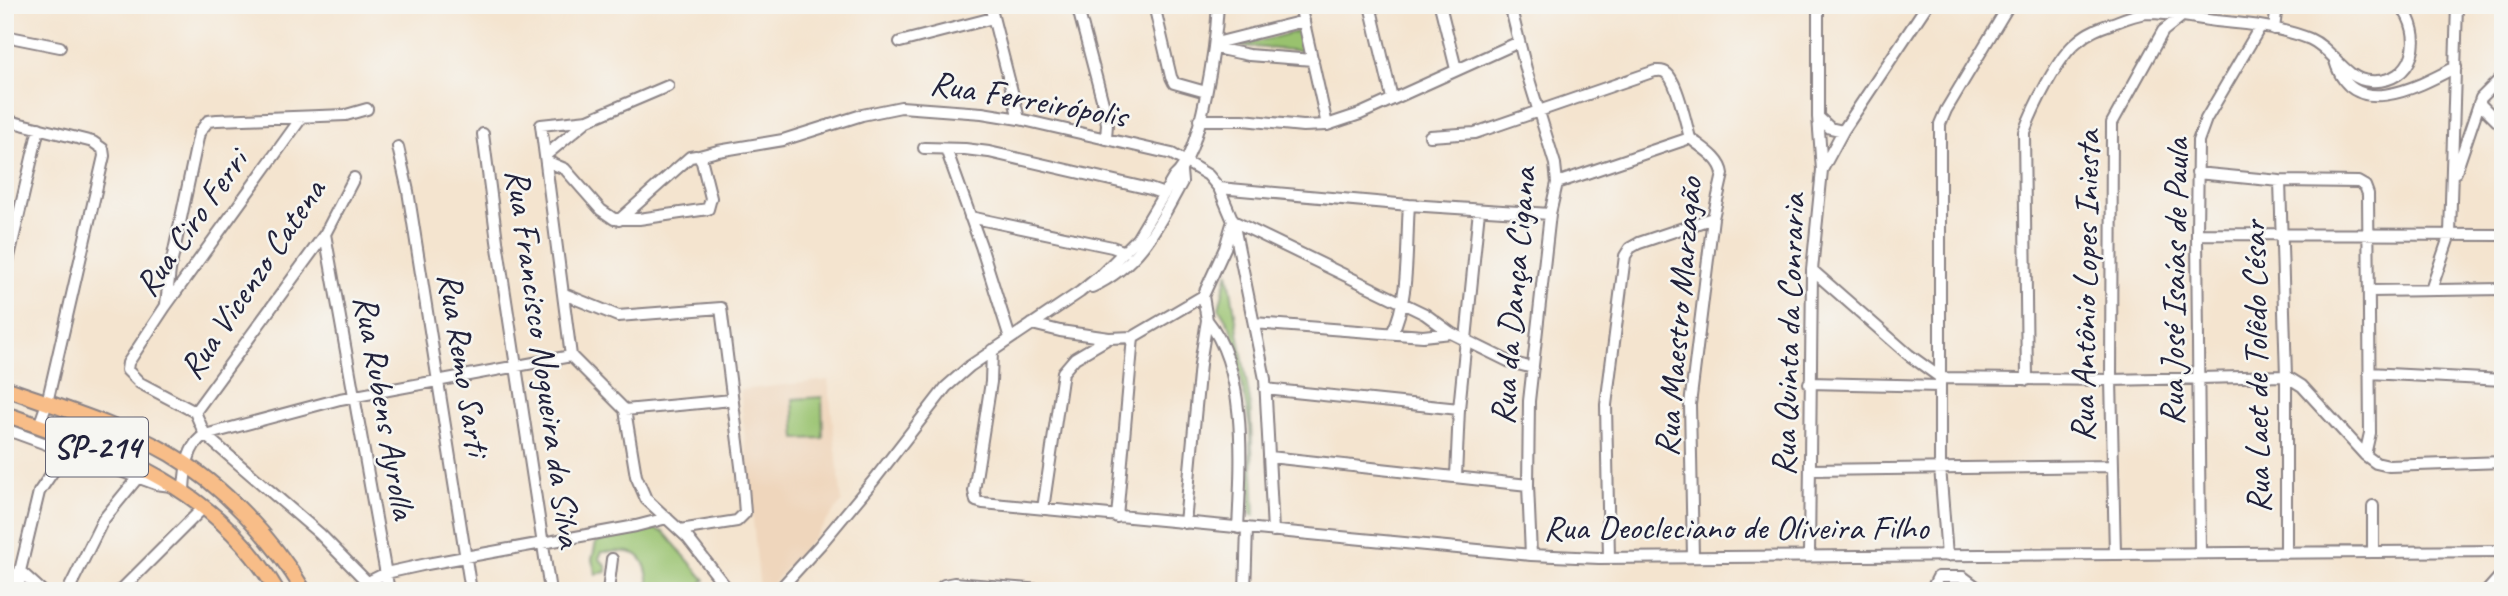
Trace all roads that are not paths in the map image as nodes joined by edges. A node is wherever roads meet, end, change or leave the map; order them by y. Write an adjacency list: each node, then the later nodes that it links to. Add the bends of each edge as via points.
1 (990, 5): 17 (street)
2 (1077, 5): 51 (street, via 1104,107)
3 (1154, 5): 33 (street, via 1174,83)
4 (1218, 5): 25 (street)
5 (1300, 5): 18 (street)
6 (1370, 5): 34 (street)
7 (1440, 5): 30 (street)
8 (1510, 5): 24 (street, Rua da Dança Cigana)
9 (1818, 5): 39 (street, Rua Quinta da Conraria)
10 (1927, 5): 47 (street)
11 (2009, 5): 110 (street, via 1940,124)
12 (2277, 5): 20 (street)
13 (2400, 5): 27 (street, via 2413,25 2415,40 2407,65 2396,74 2384,80 2361,80)
14 (2457, 5): 29 (street)
15 (2145, 13): 16 (street); 21 (street); 107 (street, via 2090,32 2075,43 2029,116 2024,132)
16 (2182, 16): 19 (street); 21 (street, Rua Antônio Lopes Iniesta)
17 (993, 18): 23 (street); 42 (street)
18 (1304, 21): 25 (street); 28 (street)
19 (2260, 27): 20 (street); 59 (street, Rua José Isaías de Paula, via 2206,119)
20 (2274, 29): 27 (street, via 2313,40)
21 (2164, 32): 108 (street, Rua Antônio Lopes Iniesta, via 2112,123)
22 (5, 36): 26 (street)
23 (900, 42)
24 (1519, 42): 30 (street); 37 (street, Rua da Dança Cigana)
25 (1215, 46): 28 (street, via 1258,56); 33 (street)
26 (60, 47)
27 (2334, 57): 29 (street, via 2338,72 2351,89 2375,95 2412,89)
28 (1313, 60): 44 (street)
29 (2456, 67): 61 (street)
30 (1456, 69): 34 (street)
31 (2503, 76): 35 (street)
32 (668, 86): 41 (street)
33 (1206, 92): 43 (street)
34 (1392, 98): 44 (street)
35 (2479, 103): 45 (street); 61 (street)
36 (367, 109): 38 (street)
37 (1538, 112): 49 (street, via 1475,133); 50 (street, via 1662,71 1673,82); 63 (street, Rua da Dança Cigana)
38 (302, 117): 89 (street, Rua Ciro Ferri); 89 (street, via 217,120 204,125)
39 (1818, 117): 47 (street, via 1830,128); 58 (street, Rua Quinta da Conraria)
40 (5, 120): 46 (street)
41 (588, 120): 56 (street); 56 (street, via 541,125)
42 (1019, 120): 51 (street, Rua Ferreirópolis); 55 (street, Rua Ferreirópolis, via 982,113 888,108 783,139)
43 (1199, 120): 44 (street); 57 (street)
44 (1327, 125)
45 (2503, 127)
46 (39, 128): 81 (street); 116 (street, via 93,142 103,149 104,156)
47 (1843, 131): 58 (street)
48 (483, 134): 101 (street, Rua Francisco Nogueira da Silva)
49 (1430, 136)
50 (1690, 138): 63 (street); 70 (street, Rua Maestro Marzagão, via 1722,166)
51 (1106, 139): 57 (street, Rua Ferreirópolis, via 1172,154)
52 (398, 148): 106 (street, Rua Remo Sarti)
53 (925, 148): 54 (street)
54 (946, 149): 65 (street, via 989,152); 69 (street)
55 (697, 156): 71 (street, via 690,157); 71 (street, via 704,165 711,198 708,209)
56 (545, 158): 71 (street, via 565,169 601,210); 86 (street)
57 (1183, 166): 64 (street, Rua Ferreirópolis, via 1208,175); 65 (street); 85 (street, via 1182,182 1142,251 1122,270)
58 (1822, 170): 80 (street, Rua Quinta da Conraria)
59 (2197, 173): 62 (street); 74 (street, Rua José Isaías de Paula)
60 (354, 178): 73 (street, Rua Vicenzo Catena)
61 (2453, 180): 76 (street)
62 (2280, 181): 75 (street, via 2362,183 2368,194); 78 (street, Rua Laet de Tolêdo César)
63 (1557, 183): 68 (street, Rua da Dança Cigana)
64 (1219, 188): 66 (street); 72 (street)
65 (1164, 194): 79 (street)
66 (1409, 205): 67 (street); 88 (street)
67 (1479, 210): 68 (street); 98 (street)
68 (1549, 214): 102 (street, Rua da Dança Cigana)
69 (970, 216): 79 (street); 96 (street)
70 (1713, 218): 155 (street, Rua Maestro Marzagão, via 1690,405); 158 (street, via 1639,243 1625,256 1606,405)
71 (619, 220)
72 (1233, 221): 87 (street); 88 (street); 91 (street)
73 (325, 234): 114 (street, Rua Rubens Ayrolla); 119 (street, Rua Vicenzo Catena)
74 (2197, 234): 78 (street); 105 (street, Rua José Isaías de Paula)
75 (2370, 234): 76 (street); 78 (street); 84 (street)
76 (2450, 234): 77 (street); 83 (street)
77 (2503, 234)
78 (2283, 235): 104 (street, Rua Laet de Tolêdo César)
79 (1125, 252): 85 (street)
80 (1812, 270): 110 (street); 111 (street, Rua Quinta da Conraria)
81 (5, 274)
82 (2503, 289): 83 (street)
83 (2431, 290): 84 (street)
84 (2371, 291): 103 (street)
85 (1080, 292): 92 (street)
86 (564, 294): 100 (street); 115 (street, via 613,316 721,308)
87 (1203, 296): 90 (street); 95 (street)
88 (1400, 302): 93 (street); 94 (street)
89 (165, 307): 119 (street, Rua Ciro Ferri, via 127,370 140,383)
90 (1206, 320): 141 (street); 142 (street, via 1223,344 1233,380 1241,443)
91 (1254, 323): 93 (street); 113 (street)
92 (1032, 324): 96 (street); 97 (street)
93 (1391, 333): 94 (street)
94 (1451, 333): 98 (street)
95 (1133, 337): 97 (street); 139 (street)
96 (1010, 338): 99 (street)
97 (1109, 338): 138 (street, via 1075,358 1063,372)
98 (1468, 341): 102 (street); 117 (street)
99 (992, 351): 138 (street, Rua Deocleciano de Oliveira Filho, via 992,382 974,497 983,503); 178 (street, via 946,387 880,481)
100 (571, 356): 101 (street); 118 (street)
101 (516, 365): 106 (street); 145 (street, Rua Francisco Nogueira da Silva)
102 (1533, 368): 134 (street, Rua da Dança Cigana)
103 (2369, 373): 109 (street); 125 (street, via 2370,433)
104 (2286, 376): 105 (street); 125 (street, via 2302,386); 148 (street, Rua Laet de Tolêdo César)
105 (2200, 378): 108 (street); 150 (street, Rua José Isaías de Paula)
106 (439, 380): 114 (street); 157 (street, Rua Remo Sarti)
107 (2027, 380): 108 (street); 110 (street)
108 (2111, 380): 129 (street, Rua Antônio Lopes Iniesta)
109 (2503, 380)
110 (1940, 382): 111 (street); 130 (street)
111 (1810, 383): 131 (street, Rua Quinta da Conraria)
112 (5, 388): 116 (main road, SP-214)
113 (1265, 389): 117 (street); 126 (street)
114 (354, 396): 123 (street); 161 (street, Rua Rubens Ayrolla)
115 (732, 400): 118 (street); 143 (street, via 745,513 737,521)
116 (47, 403): 121 (street); 128 (main road, SP-214, via 137,439)
117 (1459, 409): 133 (street)
118 (625, 410): 140 (street, via 638,483 646,499)
119 (195, 412): 123 (street)
120 (5, 414): 121 (main road, SP-214)
121 (39, 426): 135 (main road, SP-214, via 123,458)
122 (5, 429): 124 (street)
123 (205, 435): 128 (street, Rua Vicenzo Catena, via 194,444); 166 (street, via 320,534)
124 (77, 454): 132 (street); 160 (street, via 57,467 39,492)
125 (2365, 455): 127 (street, via 2389,466)
126 (1270, 457): 133 (street); 144 (street)
127 (2503, 462)
128 (187, 465): 135 (street, Rua Vicenzo Catena); 172 (main road, SP-214, via 269,540)
129 (2112, 466): 130 (street); 149 (street, Rua Antônio Lopes Iniesta)
130 (1940, 467): 131 (street); 153 (street)
131 (1810, 470): 152 (street, Rua Quinta da Conraria)
132 (139, 476): 135 (street); 170 (street, via 103,520)
133 (1456, 476): 134 (street)
134 (1528, 485): 151 (street, Rua da Dança Cigana)
135 (179, 487): 137 (main road, SP-214)
136 (2373, 506): 146 (street)
137 (204, 507): 167 (main road, SP-214, via 261,565); 171 (street)
138 (1043, 509): 139 (street, Rua Deocleciano de Oliveira Filho)
139 (1117, 517): 141 (street, Rua Deocleciano de Oliveira Filho)
140 (667, 518): 143 (street); 145 (street)
141 (1185, 523): 142 (street, Rua Deocleciano de Oliveira Filho)
142 (1242, 528): 144 (street, Rua Deocleciano de Oliveira Filho); 181 (street)
143 (680, 530): 177 (street)
144 (1273, 531): 151 (street, Rua Deocleciano de Oliveira Filho)
145 (543, 544): 157 (street); 175 (street, Rua Francisco Nogueira da Silva)
146 (2374, 551): 147 (street, Rua Deocleciano de Oliveira Filho); 148 (street, Rua Deocleciano de Oliveira Filho)
147 (2503, 551)
148 (2286, 552): 150 (street, Rua Deocleciano de Oliveira Filho)
149 (2115, 553): 150 (street, Rua Deocleciano de Oliveira Filho); 154 (street, Rua Deocleciano de Oliveira Filho)
150 (2200, 553)
151 (1531, 555): 158 (street, Rua Deocleciano de Oliveira Filho)
152 (1809, 555): 155 (street, Rua Deocleciano de Oliveira Filho); 156 (street, Rua Deocleciano de Oliveira Filho)
153 (1947, 556): 154 (street, Rua Deocleciano de Oliveira Filho); 156 (street, Rua Deocleciano de Oliveira Filho)
154 (1962, 556): 164 (street)
155 (1693, 557): 158 (street, Rua Deocleciano de Oliveira Filho)
156 (1925, 557): 163 (street)
157 (466, 558): 161 (street); 174 (street, Rua Remo Sarti)
158 (1609, 558)
159 (612, 559): 176 (street)
160 (20, 572): 165 (street); 168 (street); 169 (street)
161 (386, 573): 166 (street); 173 (street, Rua Rubens Ayrolla)
162 (2503, 573): 184 (street)
163 (1938, 577): 164 (street); 182 (street)
164 (1963, 577): 183 (street)
165 (5, 585)
166 (372, 586)
167 (272, 589)
168 (19, 591)
169 (42, 591)
170 (68, 591)
171 (120, 591)
172 (304, 591)
173 (388, 591)
174 (471, 591)
175 (550, 591)
176 (608, 591)
177 (729, 591)
178 (778, 591)
179 (938, 591): 180 (street, via 954,583)
180 (1053, 591)
181 (1245, 591)
182 (1931, 591)
183 (1982, 591)
184 (2487, 591)

